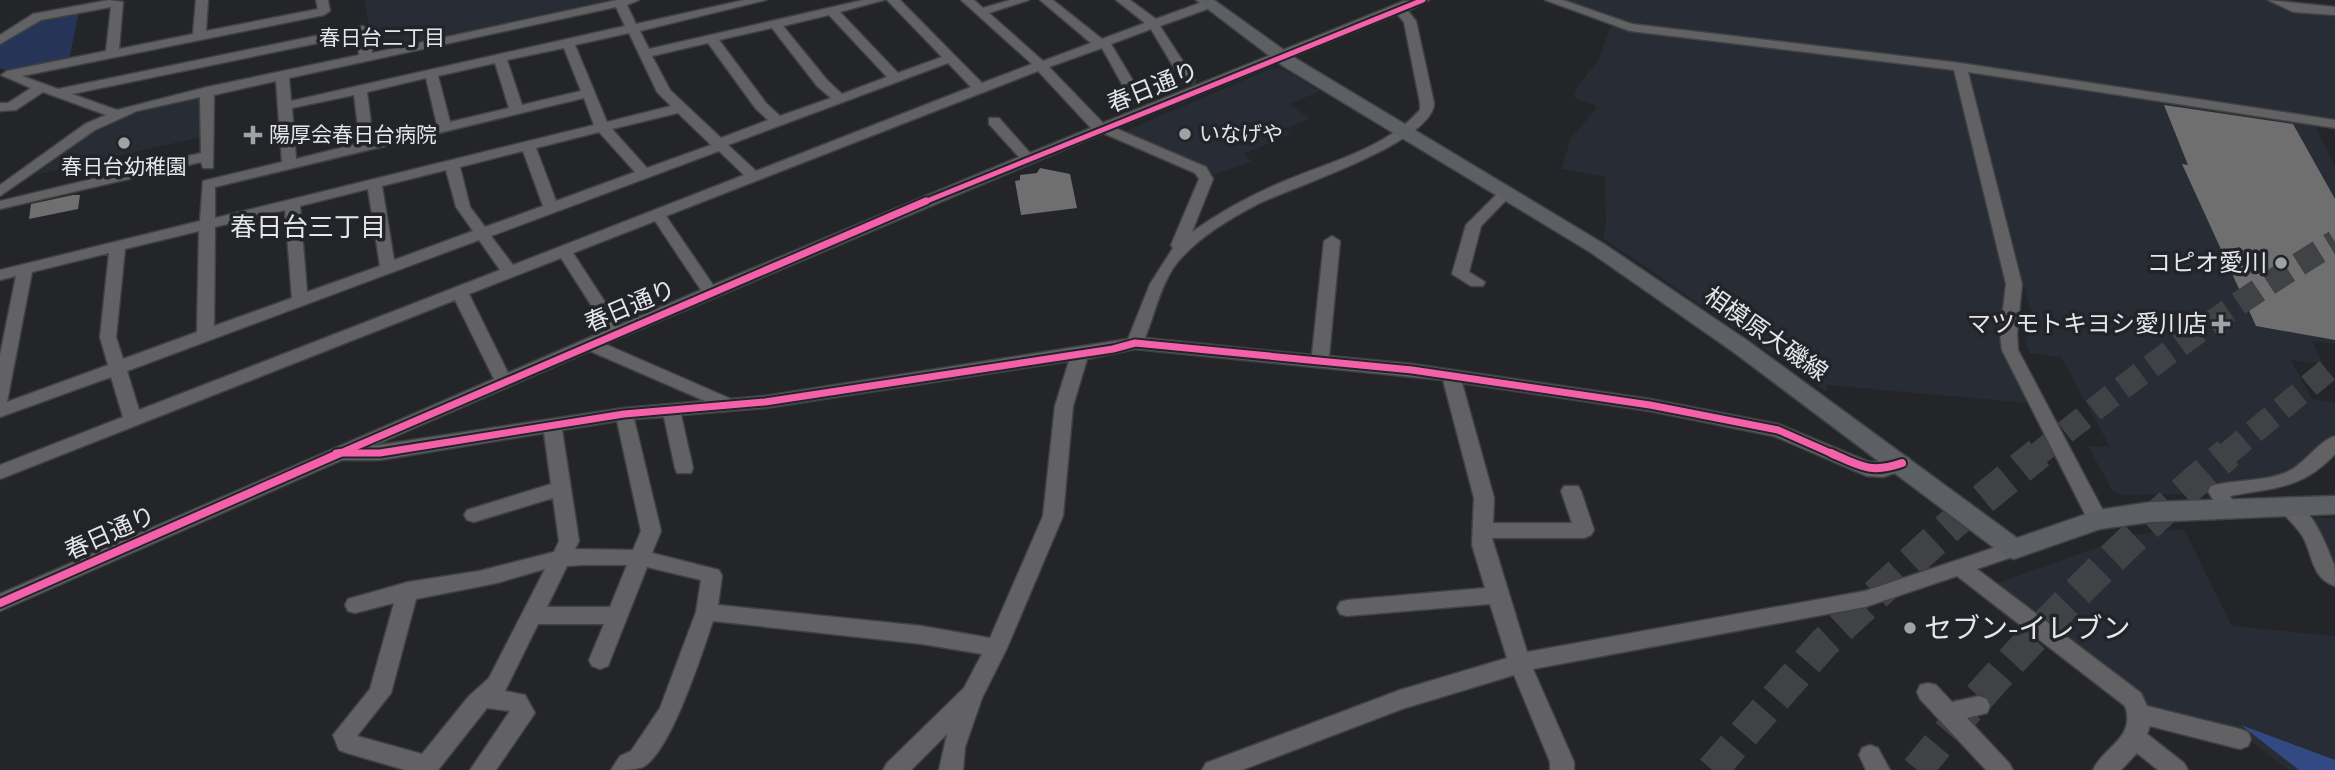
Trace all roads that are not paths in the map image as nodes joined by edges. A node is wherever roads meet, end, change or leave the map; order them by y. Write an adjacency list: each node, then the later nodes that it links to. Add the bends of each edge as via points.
1 (61, 0): 20 (street, via 37,6 33,16)
2 (202, 0): 25 (street)
3 (760, 0): 23 (street)
4 (878, 0): 17 (street)
5 (893, 0): 37 (street)
6 (967, 0): 18 (street)
7 (1023, 0): 18 (street)
8 (1046, 0): 30 (street)
9 (1122, 0): 22 (street)
10 (1423, 0): 15 (street, 春日通り)
11 (1551, 0): 40 (street, via 1630,27)
12 (2274, 0): 19 (street, via 2292,8)
13 (624, 1): 23 (street); 24 (street)
14 (1206, 2): 22 (street); 34 (main road, 相模原大磯線)
15 (1406, 3): 34 (street, 春日通り); 66 (street, via 1401,10 1410,21 1427,111)
16 (323, 6): 25 (street); 26 (street)
17 (832, 10): 21 (street); 45 (street)
18 (981, 12): 39 (street)
19 (2335, 12)
20 (37, 17): 28 (street); 32 (street, via 117,2)
21 (775, 24): 27 (street); 53 (street)
22 (1156, 27): 30 (street); 46 (street)
23 (632, 28): 29 (street); 33 (street)
24 (470, 35): 35 (street); 38 (street)
25 (199, 36): 31 (street)
26 (327, 37): 35 (street, via 363,30); 43 (street)
27 (711, 38): 33 (street); 61 (street)
28 (0, 40)
29 (568, 43): 36 (street); 52 (street)
30 (1104, 45): 39 (street); 54 (street)
31 (154, 46): 32 (street); 43 (street)
32 (112, 54): 42 (street)
33 (644, 54): 57 (street, via 664,92)
34 (1280, 56): 65 (street, 春日通り); 66 (main road, 相模原大磯線)
35 (366, 57): 44 (street)
36 (500, 58): 38 (street); 58 (street)
37 (951, 58): 45 (street); 48 (street)
38 (477, 63): 41 (street)
39 (1039, 66): 48 (street); 65 (street)
40 (1960, 67): 62 (street); 125 (street, via 2014,284 2007,337 2010,350)
41 (431, 73): 49 (street); 63 (street)
42 (4, 74): 47 (street)
43 (151, 74): 51 (street)
44 (282, 76): 50 (street); 55 (street)
45 (895, 78): 53 (street)
46 (1188, 80)
47 (41, 88): 51 (street); 56 (street, via 11,107)
48 (980, 88): 75 (street)
49 (360, 89): 55 (street); 67 (street)
50 (207, 91): 59 (street); 70 (street)
51 (57, 93): 59 (street)
52 (587, 93): 58 (street); 64 (street)
53 (840, 99): 61 (street)
54 (1137, 99)
55 (285, 106): 72 (street)
56 (0, 107)
57 (681, 108): 64 (street); 69 (street)
58 (517, 110): 63 (street)
59 (115, 114): 78 (street, via 89,127)
60 (994, 121): 71 (street)
61 (778, 122): 69 (street)
62 (2335, 124)
63 (444, 127): 67 (street)
64 (602, 127): 68 (street); 74 (street)
65 (1103, 128): 71 (street, 春日通り); 88 (street, via 1201,170 1206,179 1179,246)
66 (1407, 133): 79 (main road, 相模原大磯線); 88 (street, via 1239,208)
67 (366, 145): 72 (street)
68 (528, 145): 73 (street); 82 (street)
69 (719, 145): 74 (street); 75 (street)
70 (208, 156): 76 (street); 81 (street)
71 (1028, 159): 96 (street, 春日通り)
72 (289, 164): 76 (street)
73 (452, 165): 77 (street); 85 (street, via 463,207)
74 (645, 174): 82 (street)
75 (754, 177): 83 (street)
76 (208, 184): 84 (street)
77 (374, 184): 80 (street); 91 (street)
78 (0, 192)
79 (1507, 192): 94 (street, via 1474,225 1460,274); 116 (main road, 相模原大磯線, via 1719,331)
80 (292, 204): 84 (street); 97 (street)
81 (0, 205)
82 (551, 209): 85 (street)
83 (658, 215): 89 (street); 96 (street)
84 (207, 225): 87 (street); 99 (street)
85 (481, 234): 91 (street); 92 (street)
86 (1332, 241): 103 (street)
87 (117, 247): 90 (street); 104 (street, via 108,338)
88 (1182, 249): 101 (street, via 1167,267)
89 (564, 251): 92 (street); 98 (street)
90 (25, 269): 93 (street); 107 (street)
91 (388, 269): 97 (street)
92 (510, 272): 95 (street)
93 (0, 275)
94 (1477, 282)
95 (459, 292): 106 (street); 112 (street)
96 (710, 292): 98 (street, 春日通り)
97 (300, 301): 99 (street)
98 (617, 332): 100 (street, 春日通り)
99 (205, 335): 104 (street)
100 (589, 344): 106 (street, 春日通り); 108 (street)
101 (1135, 344): 102 (street); 103 (street)
102 (1078, 353): 108 (street, via 765,402); 140 (street, via 1064,406 1053,516)
103 (1320, 359): 105 (street)
104 (117, 368): 110 (street); 112 (street)
105 (1451, 376): 116 (street, via 1762,426 1867,469 1883,470); 126 (street, via 1484,498)
106 (504, 381): 115 (street, 春日通り)
107 (0, 398)
108 (725, 403): 109 (street)
109 (671, 409): 111 (street); 117 (street)
110 (0, 411)
111 (624, 414): 113 (street); 129 (street, via 651,531)
112 (133, 420): 118 (street)
113 (552, 424): 115 (street, via 380,453); 119 (street)
114 (2335, 443): 123 (street, via 2318,463 2285,481 2218,491)
115 (336, 453): 134 (street, 春日通り)
116 (1902, 463): 127 (main road, 相模原大磯線)
117 (684, 468)
118 (0, 472)
119 (562, 488): 124 (street); 128 (street, via 569,541)
120 (1572, 491): 126 (street, via 1584,530)
121 (2335, 505): 122 (main road)
122 (2288, 506): 123 (main road); 131 (street, via 2312,534 2322,564)
123 (2228, 509): 125 (main road, via 2151,512)
124 (474, 515)
125 (2098, 520): 127 (main road)
126 (1483, 531): 133 (street, via 1482,545)
127 (2014, 549): 130 (street)
128 (562, 558): 129 (street); 132 (street, via 498,575); 138 (street)
129 (638, 559): 137 (street, via 669,562 712,576); 139 (street)
130 (1962, 569): 142 (street, via 1865,599); 148 (street, via 2133,700)
131 (2335, 578)
132 (408, 590): 135 (street); 151 (street, via 380,693 344,735 347,743)
133 (1497, 595): 136 (street); 142 (street)
134 (0, 603)
135 (355, 606)
136 (1347, 608)
137 (705, 612): 140 (street, via 922,635); 153 (street, via 669,713 639,758)
138 (533, 615): 139 (street); 145 (street)
139 (618, 616): 141 (street)
140 (996, 648): 144 (street)
141 (600, 660)
142 (1520, 664): 156 (street, via 1400,700); 157 (street, via 1544,715)
143 (1928, 692): 147 (street)
144 (972, 695): 154 (street); 155 (street)
145 (486, 698): 151 (street, via 477,703); 152 (street, via 517,702 524,713)
146 (1979, 706): 147 (street)
147 (1948, 713): 158 (street)
148 (2141, 714): 149 (street); 150 (street)
149 (2135, 738): 159 (street); 160 (street)
150 (2240, 739)
151 (425, 768)
152 (482, 770)
153 (623, 770)
154 (895, 770)
155 (951, 770)
156 (1214, 770)
157 (1562, 770)
158 (2001, 770)
159 (2105, 770)
160 (2176, 770)

